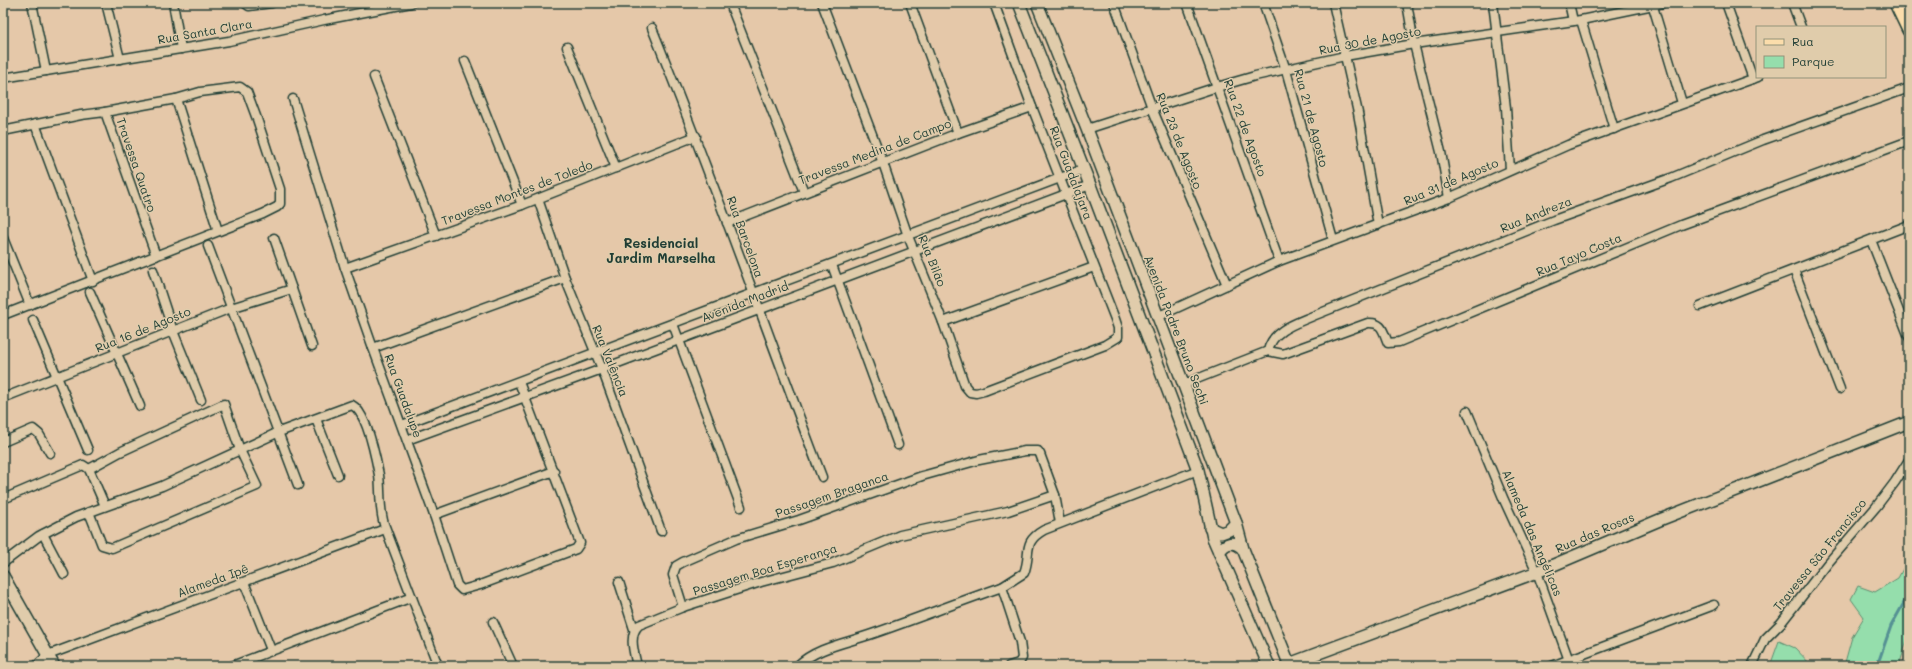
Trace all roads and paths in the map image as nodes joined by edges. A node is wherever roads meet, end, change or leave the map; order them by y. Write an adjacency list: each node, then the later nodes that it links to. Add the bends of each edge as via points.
1 (32, 3): 37 (street)
2 (106, 3): 34 (street)
3 (173, 3): 32 (street)
4 (246, 3): 5 (street, via 249,6)
5 (272, 3)
6 (411, 3): 32 (street, Rua Santa Clara)
7 (822, 3): 56 (street, Rua Bilão)
8 (910, 3): 53 (street)
9 (994, 3): 46 (street, Rua Guadalajara)
10 (1019, 3): 58 (main road)
11 (1037, 3): 50 (main road, Avenida Padre Bruno Sechi)
12 (1114, 3): 47 (street, Rua 23 de Agosto)
13 (1187, 3): 41 (street, Rua 22 de Agosto)
14 (1263, 3): 36 (street, Rua 21 de Agosto)
15 (1333, 3): 33 (street)
16 (1408, 3): 30 (street)
17 (1493, 3): 29 (street)
18 (1569, 3): 25 (street)
19 (1663, 3): 23 (street, Rua 30 de Agosto)
20 (1726, 3): 40 (street)
21 (1792, 3): 26 (street)
22 (1896, 3): 28 (main road)
23 (1652, 4): 25 (street, Rua 30 de Agosto); 45 (street)
24 (732, 9): 62 (street)
25 (1577, 21): 29 (street, Rua 30 de Agosto); 51 (street)
26 (1801, 26)
27 (652, 28): 54 (street, Rua Barcelona)
28 (1909, 30)
29 (1496, 32): 30 (street, Rua 30 de Agosto); 59 (street, via 1506,108)
30 (1414, 44): 33 (street, Rua 30 de Agosto); 64 (street, via 1442,152)
31 (567, 46): 57 (street)
32 (181, 49): 34 (street, Rua Santa Clara)
33 (1344, 56): 36 (street, Rua 30 de Agosto); 68 (street)
34 (120, 59): 37 (street, Rua Santa Clara)
35 (465, 61): 66 (street)
36 (1286, 70): 41 (street, Rua 30 de Agosto); 75 (street, Rua 21 de Agosto)
37 (46, 71): 39 (street, Rua Santa Clara)
38 (374, 77): 71 (street)
39 (3, 78)
40 (1756, 78): 45 (street, Rua 31 de Agosto)
41 (1217, 87): 47 (street, Rua 30 de Agosto); 80 (street, Rua 22 de Agosto)
42 (1909, 88): 108 (street, Rua Andreza, via 1763,140 1671,178 1554,220 1314,316 1283,330 1272,341)
43 (176, 99): 48 (street); 70 (street); 70 (street, via 200,92 240,87 246,92 280,189 280,204 263,214)
44 (293, 99): 83 (street, Rua Guadalupe)
45 (1682, 103): 51 (street, Rua 31 de Agosto)
46 (1032, 107): 53 (street, Travessa Medina de Campo); 60 (street, Rua Guadalajara)
47 (1152, 108): 50 (street, Rua 30 de Agosto); 89 (street, Rua 23 de Agosto)
48 (105, 112): 49 (street, Travessa Quatro); 79 (street, Travessa Quatro)
49 (35, 124): 52 (street, Travessa Quatro); 88 (street)
50 (1087, 128): 98 (main road, Avenida Padre Bruno Sechi)
51 (1614, 129): 59 (street, Rua 31 de Agosto)
52 (3, 131)
53 (958, 134): 56 (street, Travessa Medina de Campo)
54 (696, 136): 57 (street, Travessa Montes de Toledo); 67 (street, Rua Barcelona)
55 (1909, 140): 108 (street, Rua Tayo Costa, via 1681,225 1398,342 1388,343 1381,326 1377,323 1368,323 1283,354)
56 (883, 163): 62 (street, Travessa Medina de Campo); 72 (street, Rua Bilão)
57 (616, 168): 65 (street, Travessa Montes de Toledo)
58 (1084, 169): 60 (street, Avenida Madrid); 61 (main road)
59 (1510, 170): 64 (street, Rua 31 de Agosto)
60 (1060, 178): 63 (street, Rua Guadalajara); 72 (street, Avenida Madrid)
61 (1090, 185): 63 (street, Avenida Madrid); 133 (main road)
62 (804, 192): 67 (street, Travessa Medina de Campo)
63 (1066, 194): 78 (street, Avenida Madrid); 82 (street, Rua Guadalajara)
64 (1448, 198): 68 (street, Rua 31 de Agosto)
65 (538, 199): 66 (street, Travessa Montes de Toledo); 86 (street, Rua Valência)
66 (522, 206): 71 (street, Travessa Montes de Toledo)
67 (727, 223): 92 (street, Rua Barcelona)
68 (1378, 225): 75 (street, Rua 31 de Agosto)
69 (1909, 225): 76 (street)
70 (218, 231): 79 (street)
71 (436, 236): 83 (street, Travessa Montes de Toledo)
72 (908, 236): 78 (street, Rua Bilão); 81 (street, Avenida Madrid)
73 (3, 238): 93 (street)
74 (274, 238): 90 (street)
75 (1333, 240): 80 (street, Rua 31 de Agosto)
76 (1871, 240): 85 (street); 103 (street)
77 (208, 246): 95 (street)
78 (914, 250): 87 (street, Avenida Madrid); 100 (street, Rua Bilão)
79 (156, 256): 88 (street)
80 (1279, 261): 89 (street, Rua 31 de Agosto)
81 (832, 265): 87 (street); 92 (street, Avenida Madrid)
82 (1094, 267): 100 (street); 105 (street, Rua Guadalajara, via 1118,328 1118,337)
83 (345, 268): 107 (street, Rua Guadalupe)
84 (153, 270): 102 (street)
85 (1794, 270): 94 (street); 115 (street)
86 (565, 278): 107 (street); 109 (street, Rua Valência)
87 (837, 280): 96 (street, Avenida Madrid); 127 (street)
88 (93, 281): 93 (street)
89 (1226, 285): 98 (street, Rua 31 de Agosto)
90 (292, 288): 95 (street, Rua 16 de Agosto); 106 (street)
91 (90, 292): 110 (street)
92 (753, 294): 96 (street, Rua Barcelona); 101 (street, Avenida Madrid)
93 (30, 305): 97 (street)
94 (1700, 306)
95 (231, 308): 102 (street, Rua 16 de Agosto); 124 (street)
96 (759, 310): 104 (street, Avenida Madrid); 136 (street, Rua Barcelona)
97 (3, 315)
98 (1157, 317): 114 (main road, Avenida Padre Bruno Sechi)
99 (32, 320): 112 (street)
100 (944, 322): 105 (street, Rua Bilão, via 965,386 970,392 976,393)
101 (673, 324): 104 (street); 109 (street, Avenida Madrid)
102 (173, 332): 110 (street, Rua 16 de Agosto); 118 (street)
103 (1909, 337)
104 (679, 340): 111 (street, Avenida Madrid); 141 (street)
105 (1105, 345)
106 (312, 346)
107 (373, 348): 123 (street, Rua Guadalupe)
108 (1268, 351): 114 (street)
109 (595, 353): 111 (street, Rua Valência); 113 (street, Avenida Madrid)
110 (117, 354): 112 (street, Rua 16 de Agosto); 119 (street)
111 (602, 369): 116 (street, Avenida Madrid); 148 (street, Rua Valência)
112 (57, 378): 117 (street, Rua 16 de Agosto); 128 (street)
113 (519, 382): 116 (street); 123 (street, Avenida Madrid)
114 (1184, 384): 145 (main road, Avenida Padre Bruno Sechi)
115 (1840, 389)
116 (526, 397): 125 (street, Avenida Madrid); 134 (street)
117 (3, 398)
118 (202, 400)
119 (140, 406)
120 (1467, 411): 153 (street, Alameda das Angélicas)
121 (316, 418): 124 (street); 135 (street); 147 (street, via 346,406 352,405 358,409 376,458 380,509)
122 (1909, 422): 153 (main road, Rua das Rosas, via 1662,519)
123 (402, 425): 125 (street, Rua Guadalupe)
124 (279, 432): 129 (street); 137 (street)
125 (407, 440): 143 (street, Rua Guadalupe)
126 (3, 442): 130 (street, via 33,430 39,434)
127 (898, 445)
128 (88, 450)
129 (240, 450): 132 (street, via 224,404); 140 (street, via 175,481); 142 (street, via 257,486 112,548 102,544)
130 (50, 452)
131 (1909, 460): 178 (street, Travessa São Francisco, via 1876,507 1765,639)
132 (89, 469): 139 (street, via 83,465 79,466); 140 (street)
133 (1198, 470): 144 (street); 146 (main road)
134 (554, 471): 143 (street); 143 (street, Rua Guadalupe, via 580,543 576,549 480,585 462,590 457,584)
135 (338, 475)
136 (822, 477)
137 (298, 485)
138 (1055, 495): 144 (street); 161 (street, Passagem Boa Esperança, via 1008,511 900,535 833,564 761,582); 161 (street, Passagem Braganca, via 1038,451 1030,450 922,476 799,520 736,539 676,566 673,575)
139 (8, 497)
140 (105, 506): 142 (street)
141 (741, 507)
142 (89, 512): 149 (street)
143 (434, 515)
144 (1060, 523): 158 (street, via 1034,536 1029,543 1024,574)
145 (1236, 523): 146 (main road, via 1221,533); 150 (main road, Avenida Padre Bruno Sechi)
146 (1210, 528): 151 (main road)
147 (385, 529): 156 (street, Alameda Ipê); 159 (street)
148 (661, 531)
149 (44, 534): 152 (street); 154 (street)
150 (1243, 549): 151 (main road, via 1230,542); 168 (main road, Avenida Padre Bruno Sechi)
151 (1219, 552): 176 (main road)
152 (3, 563)
153 (1537, 572): 166 (street, Alameda das Angélicas); 168 (main road, Rua das Rosas)
154 (64, 574)
155 (3, 576): 165 (main road)
156 (244, 582): 164 (street); 165 (street, Alameda Ipê)
157 (619, 582): 163 (street)
158 (1002, 587): 174 (street, via 812,654); 175 (street, via 1020,642 1022,658 1019,663)
159 (412, 597): 164 (street); 171 (street)
160 (1714, 605): 166 (street)
161 (683, 607): 163 (street, Passagem Boa Esperança)
162 (493, 622): 172 (street)
163 (634, 629): 173 (street, via 632,639)
164 (271, 650): 167 (street)
165 (48, 655): 169 (street); 170 (main road)
166 (1570, 662): 177 (street)
167 (236, 665)
168 (1290, 665)
169 (36, 666)
170 (54, 666)
171 (437, 666)
172 (513, 666)
173 (637, 666)
174 (797, 666)
175 (1009, 666)
176 (1269, 666)
177 (1552, 666)
178 (1752, 666)

